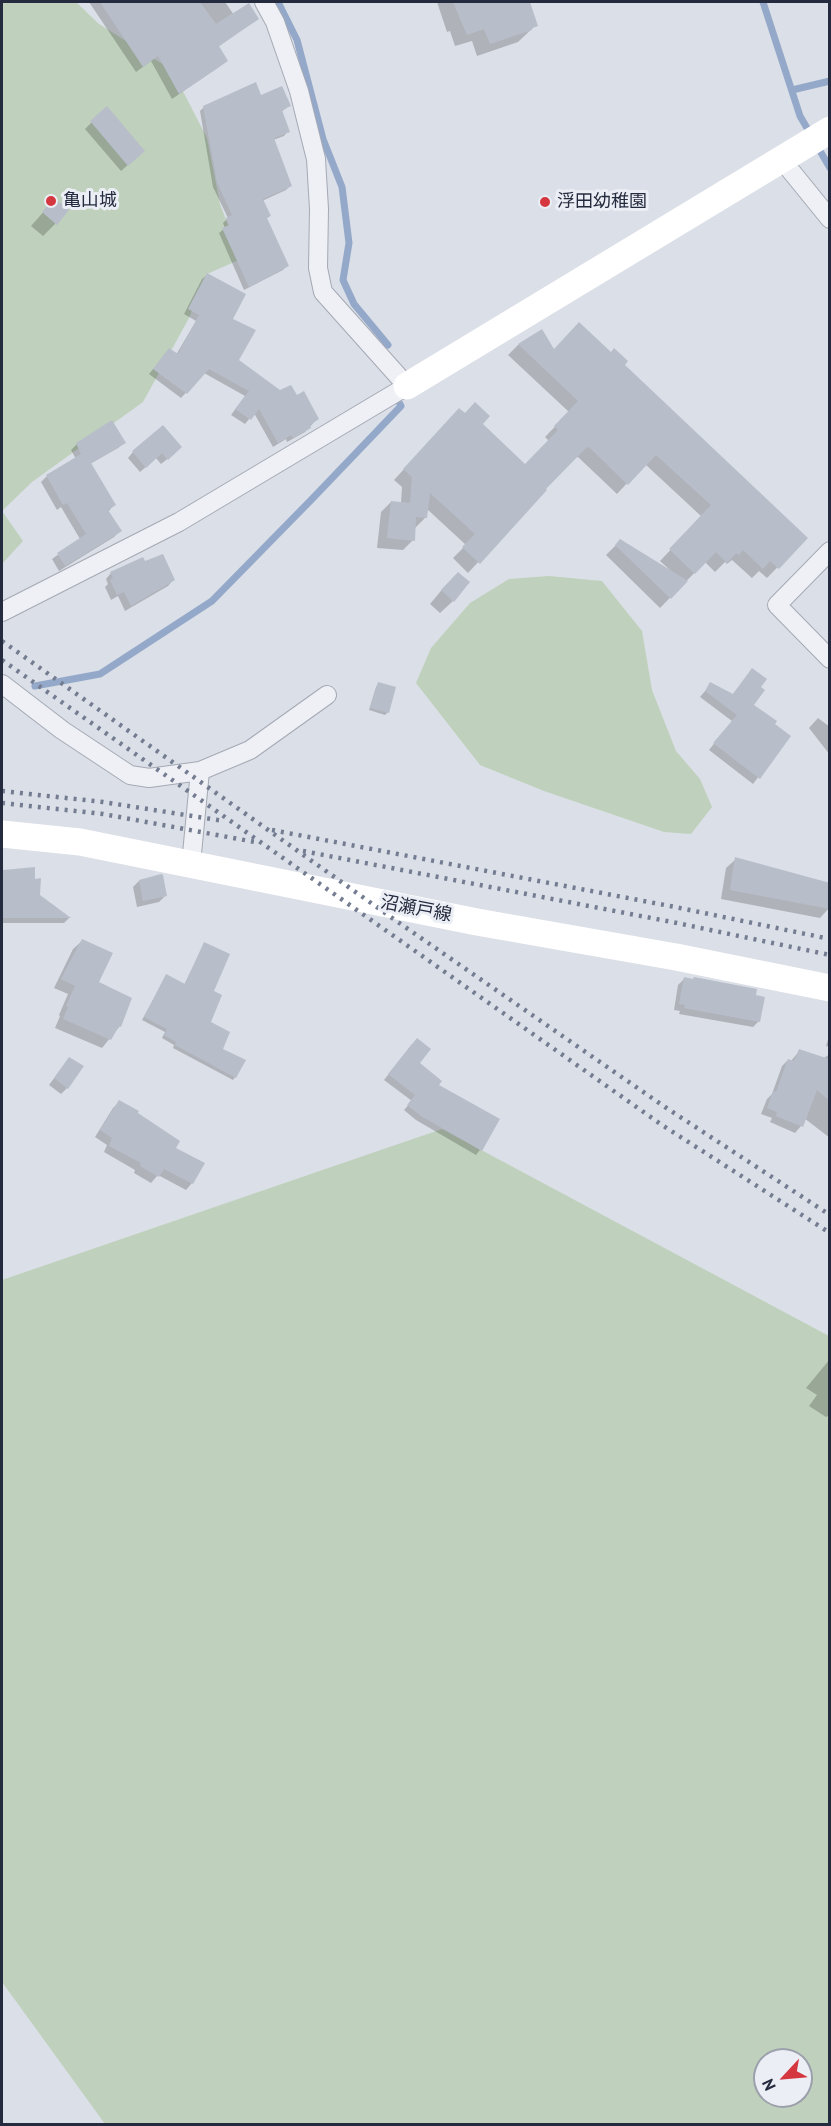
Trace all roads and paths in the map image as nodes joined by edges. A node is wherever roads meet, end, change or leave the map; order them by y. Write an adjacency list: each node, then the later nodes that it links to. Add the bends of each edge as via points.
1 (264, 2): 4 (street, via 299,91 316,159 318,268 323,292)
2 (808, 143): 3 (street); 4 (main road)
3 (830, 219)
4 (407, 386): 6 (street, via 179,522)
5 (830, 551): 7 (street, via 777,604)
6 (2, 612)
7 (830, 659)
8 (2, 684): 10 (street, via 130,775 149,777)
9 (327, 696): 10 (street, via 250,750)
10 (200, 771): 12 (street)
11 (2, 834): 12 (main road, 沼瀬戸線, via 80,842)
12 (191, 864): 13 (main road, 沼瀬戸線)
13 (830, 988)

